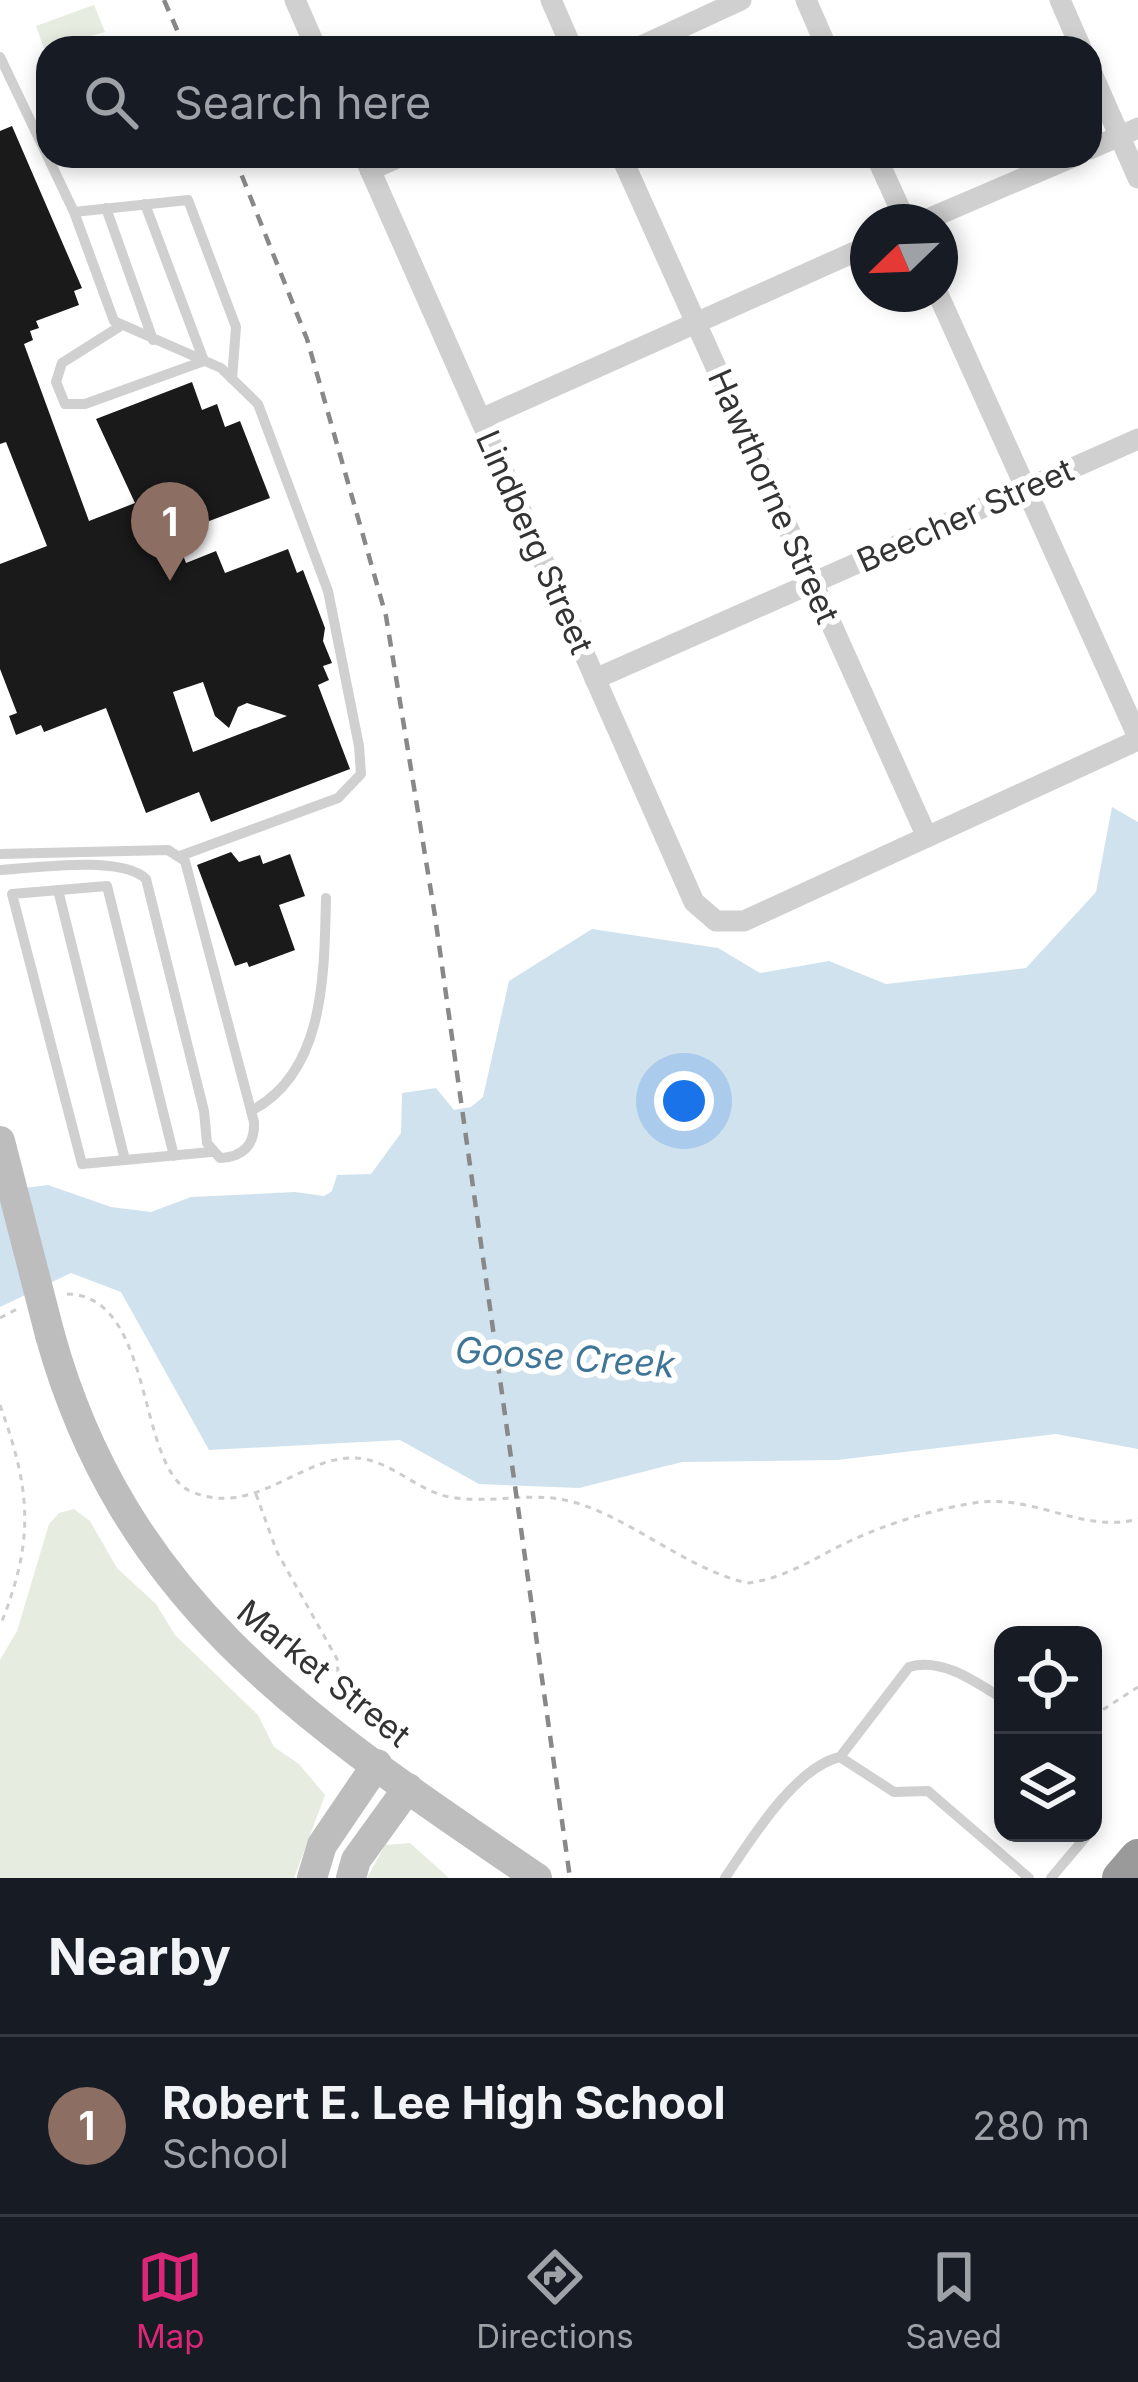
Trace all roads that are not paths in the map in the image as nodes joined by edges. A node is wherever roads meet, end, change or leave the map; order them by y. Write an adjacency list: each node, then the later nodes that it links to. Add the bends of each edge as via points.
1 (295, 0): 6 (street)
2 (551, 0): 7 (street)
3 (741, 0): 8 (street)
4 (806, 0): 9 (street)
5 (1060, 0): 10 (street)
6 (311, 36)
7 (567, 36)
8 (663, 36)
9 (822, 36)
10 (1076, 36)
11 (0, 57): 13 (lane)
12 (1102, 88): 14 (street)
13 (36, 132)
14 (1129, 132): 20 (street)
15 (53, 168): 25 (lane)
16 (369, 168): 33 (street, Lindberg Street)
17 (626, 168): 28 (street, Hawthorne Street)
18 (881, 168): 21 (street)
19 (1047, 168): 23 (street)
20 (1138, 178)
21 (898, 204)
22 (145, 205): 24 (lane); 31 (lane); 32 (lane, via 188,200 236,327)
23 (958, 206)
24 (106, 208): 25 (lane); 30 (lane)
25 (74, 212): 29 (lane)
26 (850, 254): 28 (street)
27 (946, 312): 35 (street)
28 (696, 323): 33 (street); 36 (street, Hawthorne Street)
29 (119, 328): 30 (lane); 31 (lane, via 62,363 56,382 65,404)
30 (153, 340): 31 (lane)
31 (204, 361): 32 (lane)
32 (232, 379): 41 (lane, via 258,404 328,591 361,774 326,804)
33 (481, 419): 37 (street, Lindberg Street)
34 (1138, 439): 35 (street, Beecher Street)
35 (1026, 488): 36 (street, Beecher Street); 38 (street)
36 (813, 583): 37 (street, Beecher Street); 39 (street, Hawthorne Street)
37 (595, 679): 39 (street, Lindberg Street, via 694,902 716,921 744,920)
38 (1138, 739): 39 (street)
39 (927, 836)
40 (0, 854): 41 (lane)
41 (180, 856): 47 (lane)
42 (112, 867): 43 (lane); 44 (lane); 49 (lane, via 146,879)
43 (0, 870)
44 (107, 886): 45 (lane); 50 (lane)
45 (58, 890): 51 (lane); 51 (lane, via 12,894 82,1164)
46 (326, 898): 47 (lane, via 324,975 309,1041 292,1078)
47 (251, 1112): 49 (lane, via 254,1133 243,1153)
48 (0, 1141): 54 (main road, Market Street, bridge, via 50,1335 89,1447 150,1555 233,1651)
49 (211, 1153): 50 (lane)
50 (174, 1156): 51 (lane)
51 (125, 1160)
52 (994, 1693): 53 (lane, via 925,1662 909,1667)
53 (840, 1757): 62 (lane, via 772,1810); 63 (lane, via 894,1792 928,1791)
54 (377, 1764): 55 (main road, Market Street); 59 (main road, via 322,1845)
55 (408, 1788): 58 (main road, Market Street); 60 (main road)
56 (1081, 1842): 64 (lane)
57 (1138, 1858): 65 (highway)
58 (506, 1868): 61 (main road, Market Street)
59 (312, 1878)
60 (351, 1878)
61 (537, 1878)
62 (725, 1878)
63 (1029, 1878)
64 (1051, 1878)
65 (1120, 1878)

